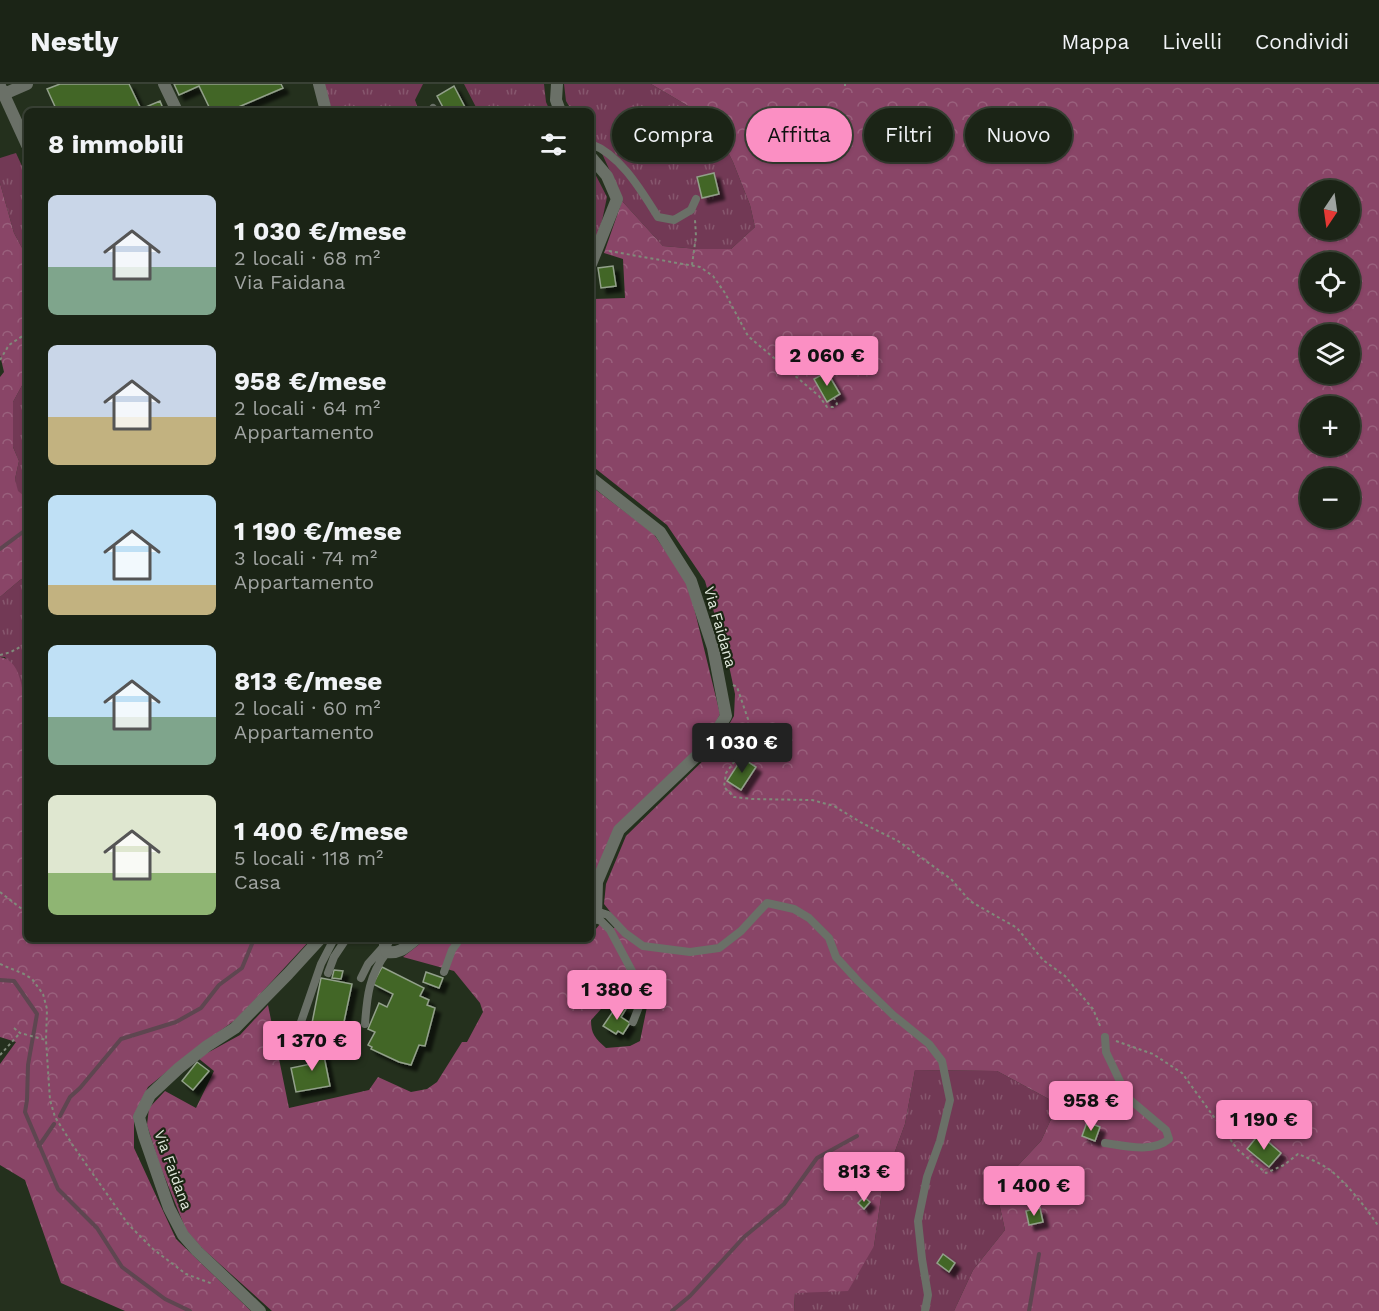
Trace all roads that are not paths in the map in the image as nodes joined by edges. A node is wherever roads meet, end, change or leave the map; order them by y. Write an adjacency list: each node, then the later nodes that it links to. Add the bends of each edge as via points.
1 (27, 84): 5 (street)
2 (164, 84): 6 (street)
3 (319, 84): 7 (street)
4 (557, 84): 8 (street)
5 (2, 90): 9 (street)
6 (176, 108)
7 (326, 108)
8 (559, 108)
9 (24, 138)
10 (594, 145): 12 (lane, via 620,165 658,217 674,220 691,210)
11 (594, 161): 13 (street, via 607,176 617,199)
12 (696, 199)
13 (594, 257)
14 (594, 480): 15 (street, Via Faidana, via 660,532 691,581 713,648 726,716 708,745 619,830 597,882)
15 (594, 908)
16 (594, 917): 33 (lane, via 608,915 643,946 690,952 719,948 767,903 795,909 829,938 836,957 858,981 929,1044 942,1061 950,1100 918,1221 928,1295)
17 (594, 918): 28 (lane, via 610,930 633,973 642,999)
18 (317, 942): 32 (street, Via Faidana, via 235,1028 178,1068 150,1095 140,1117 169,1208 183,1235)
19 (332, 942): 27 (lane)
20 (344, 942): 25 (lane)
21 (413, 942): 23 (street, via 394,953)
22 (458, 942): 24 (lane)
23 (387, 945): 26 (lane, via 368,964); 29 (lane, via 372,977)
24 (444, 972)
25 (328, 973)
26 (361, 978)
27 (302, 1022)
28 (633, 1022)
29 (365, 1024)
30 (1105, 1037): 31 (lane, via 1106,1053 1128,1098 1166,1130 1169,1139 1163,1144 1137,1148)
31 (1106, 1143)
32 (260, 1311)
33 (925, 1311)

